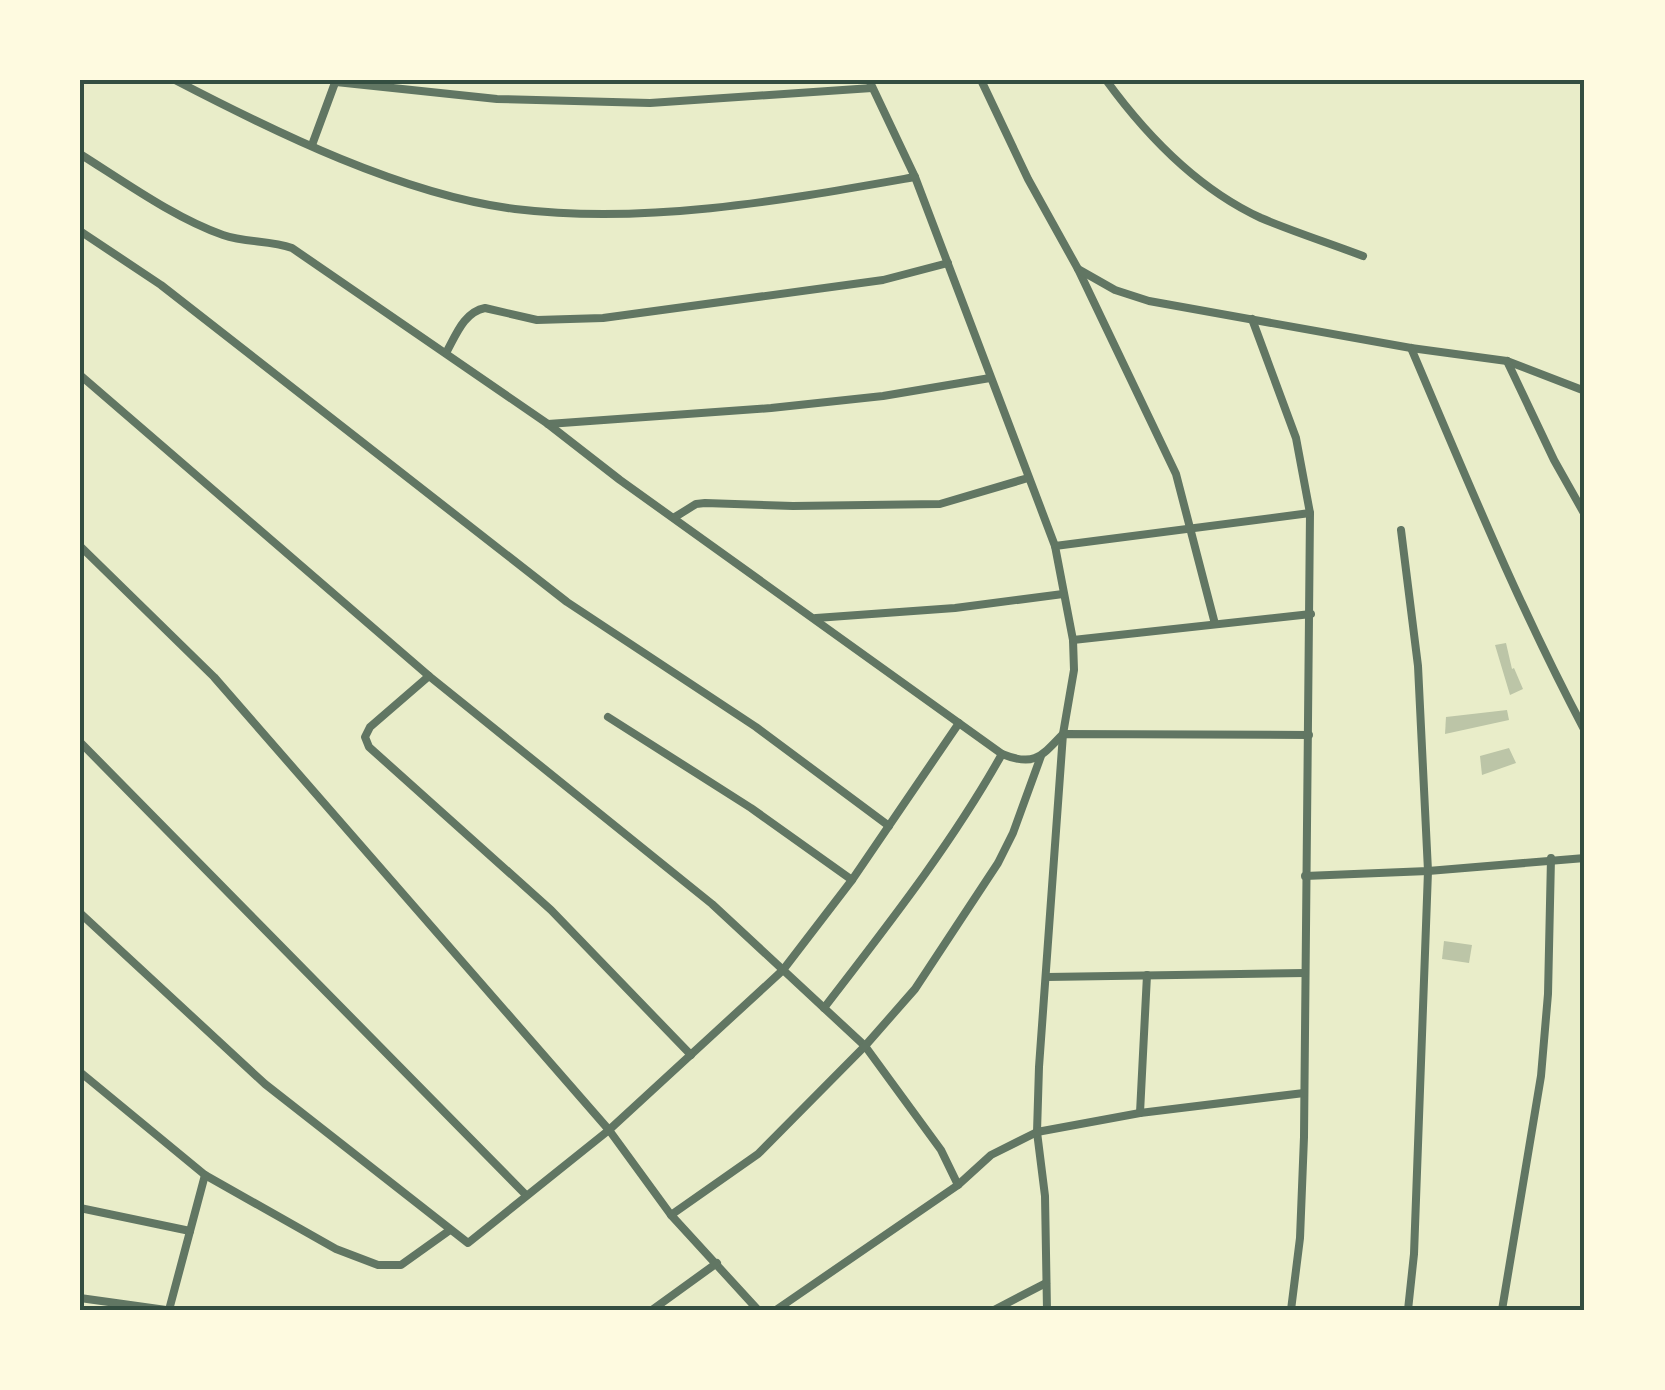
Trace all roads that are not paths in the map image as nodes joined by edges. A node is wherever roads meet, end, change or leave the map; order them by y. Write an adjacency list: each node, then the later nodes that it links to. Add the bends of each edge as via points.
1 (175, 80): 6 (street)
2 (982, 80): 12 (street)
3 (1106, 80): 10 (street, via 1168,152 1220,193 1259,217)
4 (336, 81): 5 (street, via 497,99 650,103); 6 (street)
5 (870, 84): 8 (street)
6 (312, 145): 8 (street, via 398,180 516,209 700,210)
7 (80, 154): 15 (street, via 204,228 292,248)
8 (915, 177): 11 (street)
9 (80, 231): 43 (street, via 161,285 567,602 742,716)
10 (1362, 256)
11 (948, 263): 15 (street, via 883,280 602,318 537,320 477,309); 18 (street)
12 (1078, 270): 13 (street, via 1149,301); 25 (street, via 1176,474)
13 (1252, 319): 14 (street); 22 (street, via 1296,438)
14 (1411, 348): 16 (street); 37 (street)
15 (446, 353): 20 (street)
16 (1508, 361): 19 (street); 23 (street)
17 (80, 374): 34 (street)
18 (990, 378): 20 (street, via 790,406); 21 (street)
19 (1585, 392)
20 (548, 424): 24 (street)
21 (1028, 478): 24 (street, via 940,504 705,502); 28 (street)
22 (1310, 513): 25 (street); 30 (street)
23 (1585, 515)
24 (675, 517): 31 (street)
25 (1192, 530): 28 (street); 32 (street)
26 (1402, 530): 46 (street, via 1418,666)
27 (80, 546): 60 (street, via 214,678)
28 (1055, 546): 29 (street)
29 (1063, 594): 31 (street); 33 (street)
30 (1311, 614): 32 (street); 39 (street)
31 (816, 618): 36 (street)
32 (1215, 624): 33 (street)
33 (1073, 640): 38 (street)
34 (428, 676): 50 (street, via 712,904); 56 (street, via 370,728 368,747 551,910)
35 (608, 718): 48 (street)
36 (959, 723): 41 (street); 43 (street)
37 (1585, 731)
38 (1063, 734): 39 (street); 42 (street); 53 (street)
39 (1309, 735): 47 (street)
40 (80, 742): 64 (street)
41 (1002, 754): 42 (street, via 1018,761); 54 (street, via 934,862)
42 (1042, 756): 55 (street, via 998,863 914,989)
43 (889, 826): 48 (street)
44 (1551, 858): 45 (street); 46 (street); 80 (street, via 1540,1076)
45 (1585, 858)
46 (1428, 871): 47 (street); 79 (street)
47 (1305, 876): 51 (street)
48 (852, 880): 50 (street)
49 (80, 913): 67 (street, via 265,1084)
50 (782, 970): 54 (street); 56 (street)
51 (1305, 973): 52 (street); 58 (street)
52 (1147, 975): 53 (street); 59 (street)
53 (1047, 977): 61 (street)
54 (824, 1008): 55 (street)
55 (866, 1046): 63 (street, via 920,1118); 66 (street, via 758,1154)
56 (691, 1055): 60 (street)
57 (80, 1072): 62 (street)
58 (1304, 1093): 59 (street); 78 (street)
59 (1140, 1113): 61 (street)
60 (609, 1130): 64 (street); 66 (street)
61 (1037, 1132): 63 (street, via 990,1155); 70 (street)
62 (205, 1175): 67 (street, via 312,1237 378,1264 401,1265); 68 (street)
63 (958, 1185): 75 (street)
64 (525, 1194): 67 (street, via 468,1242)
65 (80, 1208): 68 (street)
66 (672, 1214): 69 (street)
67 (450, 1230)
68 (190, 1232): 72 (street)
69 (716, 1264): 73 (street); 74 (street)
70 (1046, 1283): 76 (street); 77 (street)
71 (80, 1298): 72 (street)
72 (167, 1310)
73 (652, 1310)
74 (758, 1310)
75 (776, 1310)
76 (994, 1310)
77 (1047, 1310)
78 (1291, 1310)
79 (1408, 1310)
80 (1502, 1310)

